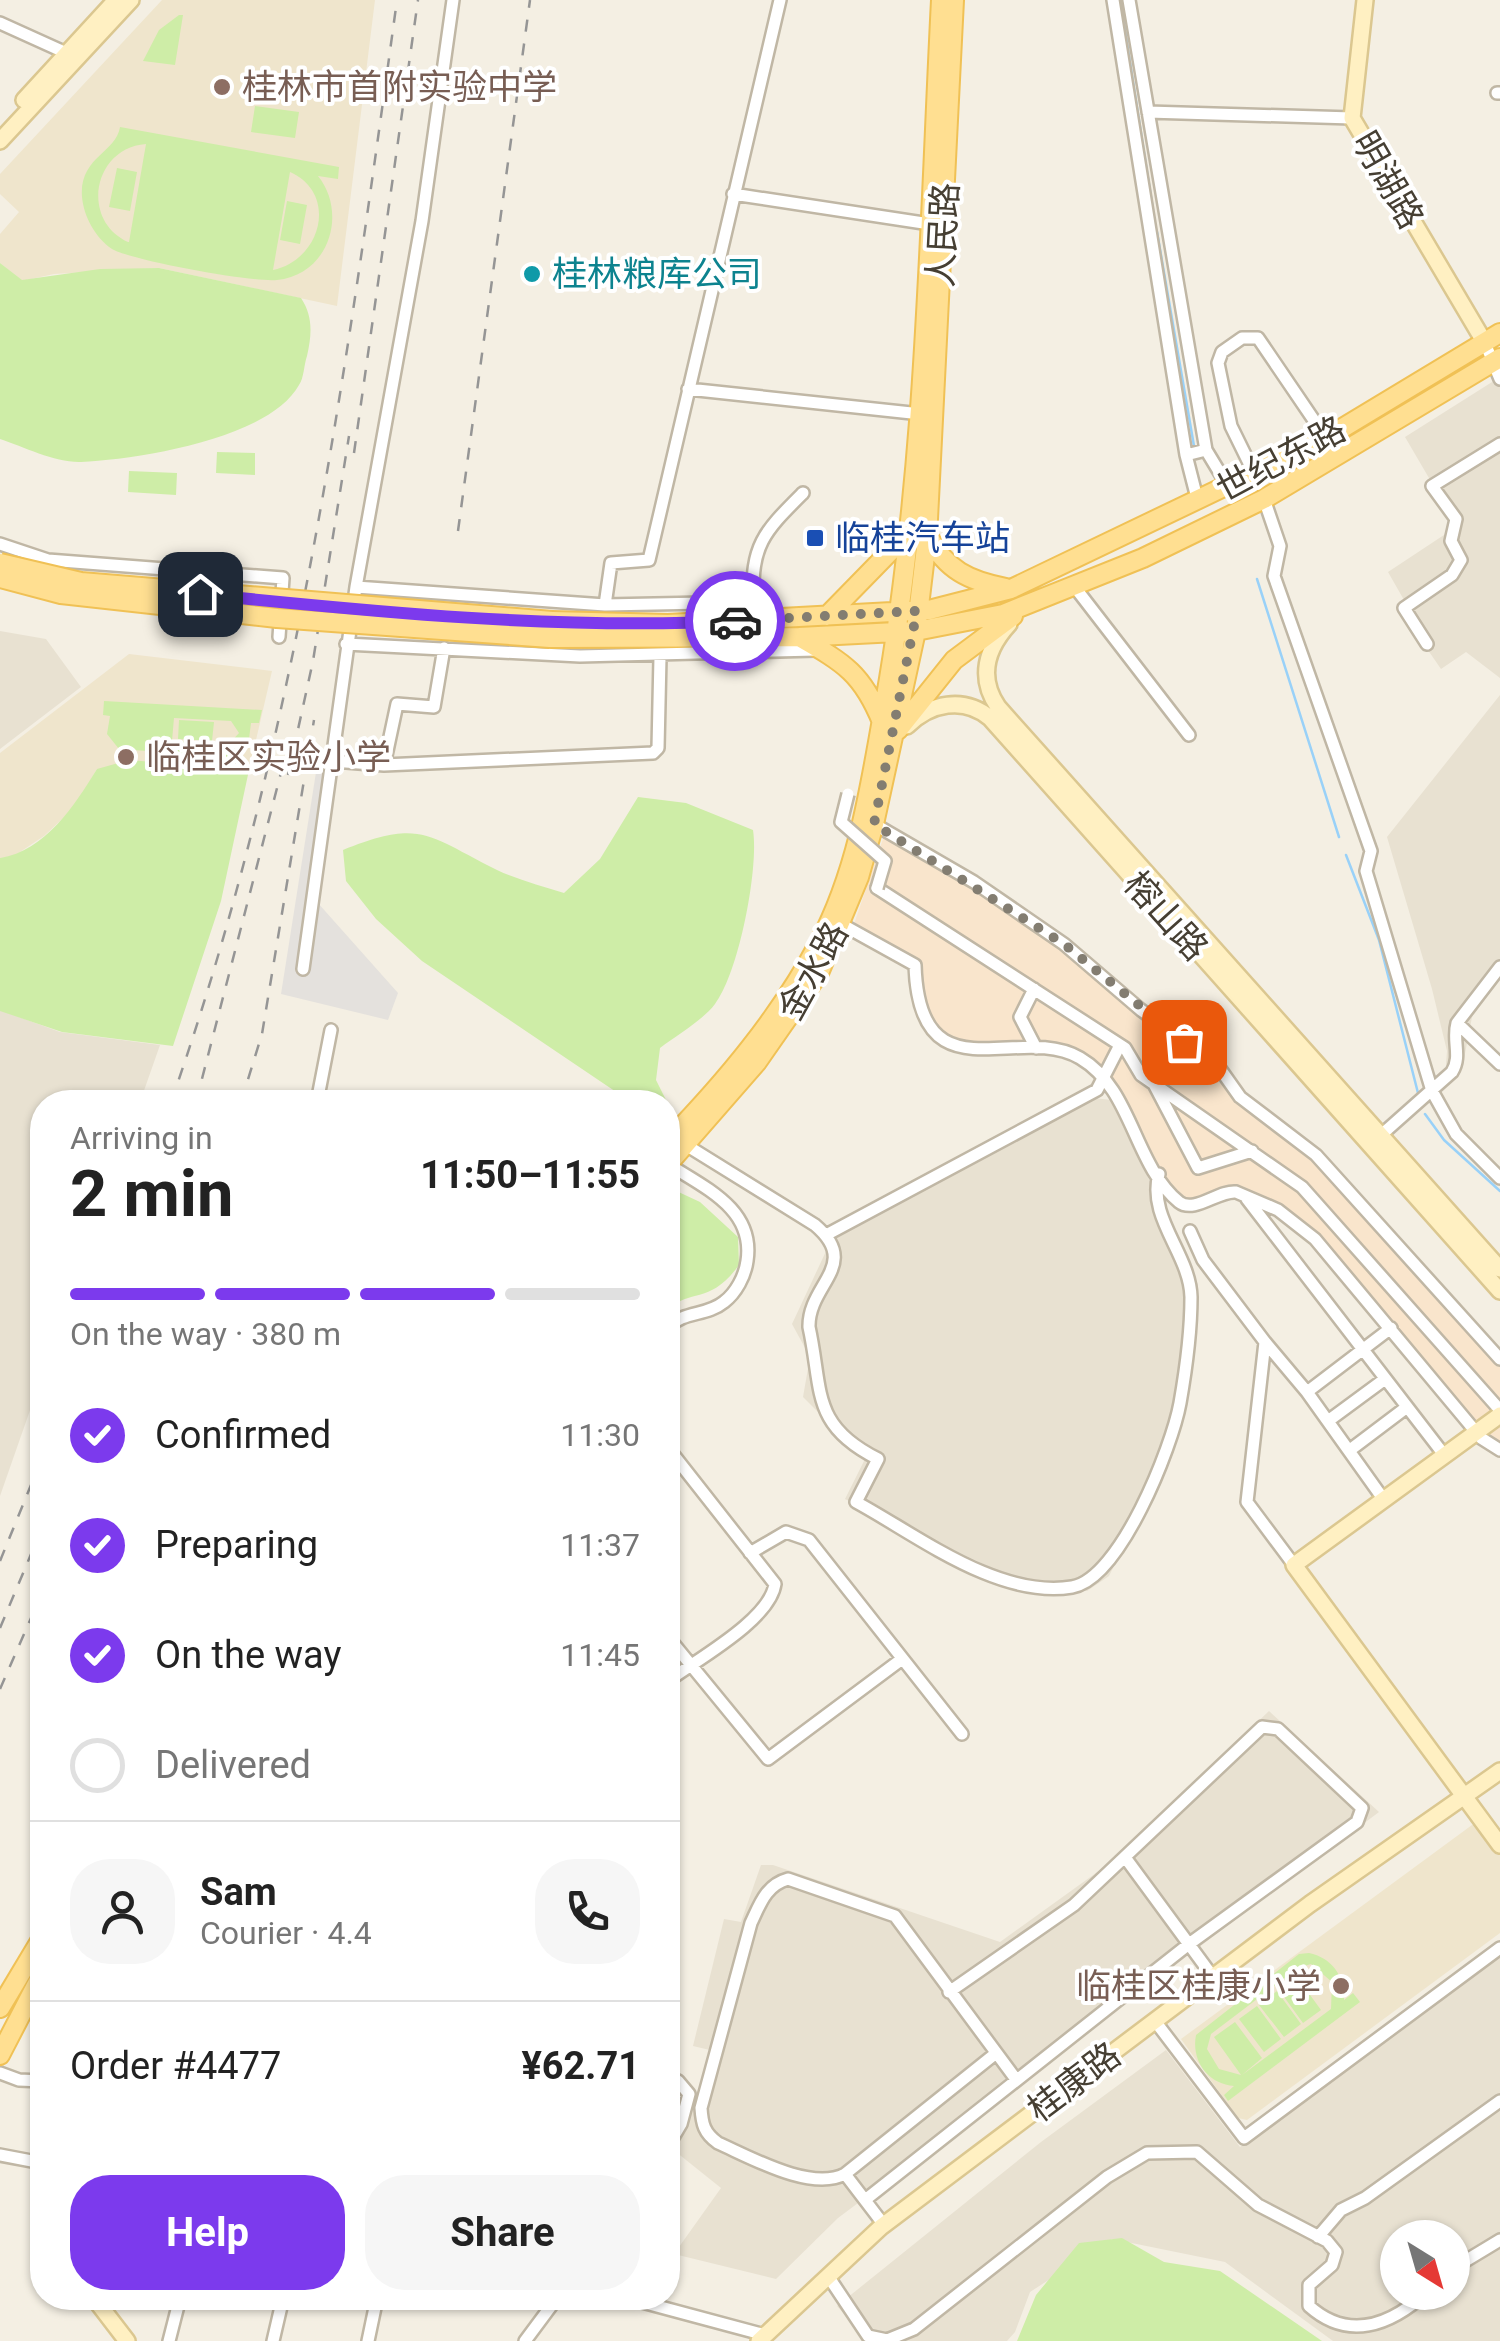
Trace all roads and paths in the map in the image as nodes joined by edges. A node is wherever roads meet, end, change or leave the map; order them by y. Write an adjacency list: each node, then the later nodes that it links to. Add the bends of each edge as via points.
1 (116, 0): 11 (main road)
2 (132, 0): 11 (main road)
3 (453, 0): 39 (street, via 422,222)
4 (780, 0): 16 (street)
5 (941, 0): 18 (main road, 人民路)
6 (954, 0): 28 (main road, 人民路)
7 (1113, 0): 19 (street)
8 (1129, 0): 12 (street)
9 (1365, 0): 13 (main road, 明湖路)
10 (0, 23): 11 (street)
11 (72, 55): 14 (main road); 15 (main road)
12 (1148, 112): 13 (street); 17 (street)
13 (1352, 118): 20 (main road, 明湖路)
14 (0, 126)
15 (0, 140)
16 (732, 194): 18 (street); 22 (street)
17 (1165, 221): 19 (street); 26 (street)
18 (930, 224): 23 (main road, 人民路)
19 (1148, 224): 27 (street)
20 (1492, 338): 21 (street); 24 (main road, 世纪东路)
21 (1498, 366): 32 (main road, 世纪东路)
22 (688, 389): 23 (street); 42 (street, via 649,560 611,563)
23 (921, 414): 28 (main road, 人民路)
24 (1326, 438): 29 (main road, 世纪东路); 29 (street, via 1258,338 1242,338 1218,363 1231,426)
25 (1500, 444): 52 (street, via 1432,486 1456,520 1451,541 1462,560 1452,575 1404,608)
26 (1206, 450): 27 (street); 30 (street)
27 (1186, 454): 33 (street)
28 (925, 471): 34 (main road)
29 (1255, 474): 30 (main road, 世纪东路)
30 (1229, 488): 33 (main road, 世纪东路)
31 (803, 493): 41 (street, via 760,539)
32 (1264, 499): 38 (main road, 世纪东路); 75 (street, via 1280,546 1274,576 1371,851 1366,870)
33 (1198, 502): 40 (main road, 世纪东路)
34 (920, 531): 40 (main road, via 958,573); 44 (main road); 45 (main road)
35 (0, 544): 50 (street, via 48,560 283,578)
36 (0, 563): 47 (main road, bridge, via 81,582)
37 (0, 578): 47 (main road, bridge, via 61,594 277,618)
38 (1074, 586): 43 (main road, 世纪东路); 57 (street)
39 (356, 587): 42 (street); 51 (street)
40 (1011, 589): 44 (main road, 世纪东路)
41 (754, 602): 42 (street); 46 (street)
42 (605, 605)
43 (1025, 607): 48 (main road); 58 (main road, via 954,660); 76 (main road, 榕山路, via 987,658 987,686 998,708)
44 (909, 611): 45 (main road, 世纪东路); 48 (main road)
45 (827, 616): 46 (main road, 世纪东路)
46 (771, 619): 47 (main road, 世纪东路)
47 (551, 629): 49 (main road)
48 (907, 631): 49 (main road); 56 (main road, 金水路); 58 (main road, 金水路)
49 (799, 637): 54 (main road)
50 (279, 638)
51 (346, 644): 53 (street); 59 (street)
52 (1426, 644)
53 (444, 648): 55 (street); 60 (street, via 434,707 396,704)
54 (822, 650): 55 (street); 56 (main road, via 866,685)
55 (660, 657): 60 (street, via 653,753)
56 (882, 723): 77 (main road, 金水路, via 856,838 820,942 754,1044)
57 (1189, 735)
58 (890, 744): 62 (main road, 金水路); 88 (main road, 榕山路, via 917,716 947,704 970,706 990,718)
59 (332, 761): 60 (street); 65 (street)
60 (384, 766)
61 (843, 792): 66 (street, bridge, via 841,822 885,862 876,888)
62 (874, 824): 63 (main road, 金水路); 93 (street, via 1064,944 1218,1066 1240,1097 1316,1156)
63 (841, 924): 70 (street, via 915,966 924,1011 948,1042 976,1052); 78 (main road, 金水路, via 794,1013)
64 (1500, 966): 67 (street)
65 (303, 968)
66 (1034, 989): 69 (street); 70 (street, via 1020,1017)
67 (1457, 1023): 71 (street); 75 (street, via 1458,1064)
68 (331, 1030): 74 (street)
69 (1120, 1045): 72 (street); 73 (street)
70 (1036, 1048): 72 (street, via 1075,1055)
71 (1500, 1064)
72 (1104, 1077): 82 (street); 86 (street, via 1097,1090)
73 (1154, 1084): 80 (street); 80 (street, via 1196,1166 1208,1168)
74 (319, 1090)
75 (1432, 1091): 76 (street); 83 (street, via 1456,1134)
76 (1380, 1136): 87 (main road, 榕山路)
77 (680, 1139)
78 (680, 1140)
79 (680, 1145): 86 (street)
80 (1252, 1151): 97 (street, via 1302,1187)
81 (680, 1172): 89 (street, via 736,1212 749,1242 746,1266 729,1298)
82 (1159, 1174): 84 (street, via 1187,1206 1230,1191); 86 (street, via 1158,1205 1191,1294 1180,1406 1153,1483 1109,1562 1090,1582 1069,1588 984,1571 856,1502 878,1458 846,1440 820,1404 808,1327 835,1260)
83 (1500, 1178)
84 (1245, 1196): 90 (street, via 1299,1224); 92 (street)
85 (1190, 1230): 91 (street, via 1203,1260)
86 (826, 1234)
87 (1500, 1269)
88 (1500, 1291)
89 (680, 1318)
90 (1392, 1328): 92 (street); 99 (street)
91 (1265, 1342): 95 (street); 106 (street, via 1247,1502)
92 (1363, 1350): 94 (street); 95 (street)
93 (1500, 1360)
94 (1386, 1378): 96 (street); 98 (street)
95 (1307, 1392): 98 (street)
96 (1407, 1408): 100 (street); 102 (street)
97 (1500, 1413): 99 (main road)
98 (1328, 1421): 100 (street)
99 (1476, 1433): 101 (street); 102 (main road)
100 (1350, 1450): 104 (street)
101 (1500, 1450)
102 (1444, 1456): 104 (main road)
103 (680, 1463): 105 (street)
104 (1384, 1500): 106 (main road)
105 (750, 1553): 108 (street, via 776,1535 803,1536); 109 (street, via 775,1584 771,1600)
106 (1294, 1565): 113 (main road)
107 (680, 1651): 109 (street)
108 (902, 1659): 109 (street, via 768,1759); 111 (street)
109 (690, 1664): 110 (street)
110 (680, 1672)
111 (962, 1734)
112 (1500, 1770): 113 (main road, 桂康路)
113 (1464, 1794): 114 (main road); 119 (main road, 桂康路)
114 (1500, 1845)
115 (1127, 1860): 116 (street); 116 (street, via 1262,1727 1278,1729 1358,1802 1363,1814 1357,1822); 120 (street, via 1074,1906)
116 (1188, 1944): 119 (street); 127 (street)
117 (1500, 1948): 123 (street, via 1244,2138)
118 (30, 1958): 122 (main road)
119 (1213, 1977): 123 (main road, 桂康路)
120 (949, 1992): 124 (street); 134 (street, via 895,1916 803,1881 776,1882 763,1896 702,2122 718,2143 785,2170 828,2180)
121 (30, 1997): 125 (main road)
122 (0, 2008)
123 (1155, 2021): 136 (main road, 桂康路)
124 (996, 2054): 127 (street); 134 (street)
125 (0, 2055)
126 (0, 2073): 128 (street)
127 (1015, 2078): 135 (street)
128 (30, 2080)
129 (680, 2083): 131 (street, via 689,2094)
130 (1500, 2101): 137 (street, via 1340,2210)
131 (680, 2126)
132 (0, 2154): 133 (street)
133 (30, 2160)
134 (845, 2174): 135 (street)
135 (865, 2200): 136 (street)
136 (884, 2225): 140 (main road, 桂康路)
137 (1318, 2237): 140 (street, via 1258,2205 1196,2152 1147,2153 914,2329 887,2340 868,2336); 147 (street, via 1336,2252 1332,2265 1309,2285 1309,2306 1323,2320 1353,2332)
138 (1500, 2240): 139 (street)
139 (1470, 2259)
140 (828, 2276): 148 (main road, 桂康路)
141 (103, 2310): 149 (main road)
142 (177, 2310): 150 (street)
143 (280, 2310): 151 (street)
144 (374, 2310): 152 (street)
145 (548, 2310): 153 (street)
146 (668, 2310): 148 (street)
147 (1401, 2310)
148 (762, 2338)
149 (126, 2341)
150 (170, 2341)
151 (273, 2341)
152 (368, 2341)
153 (525, 2341)

